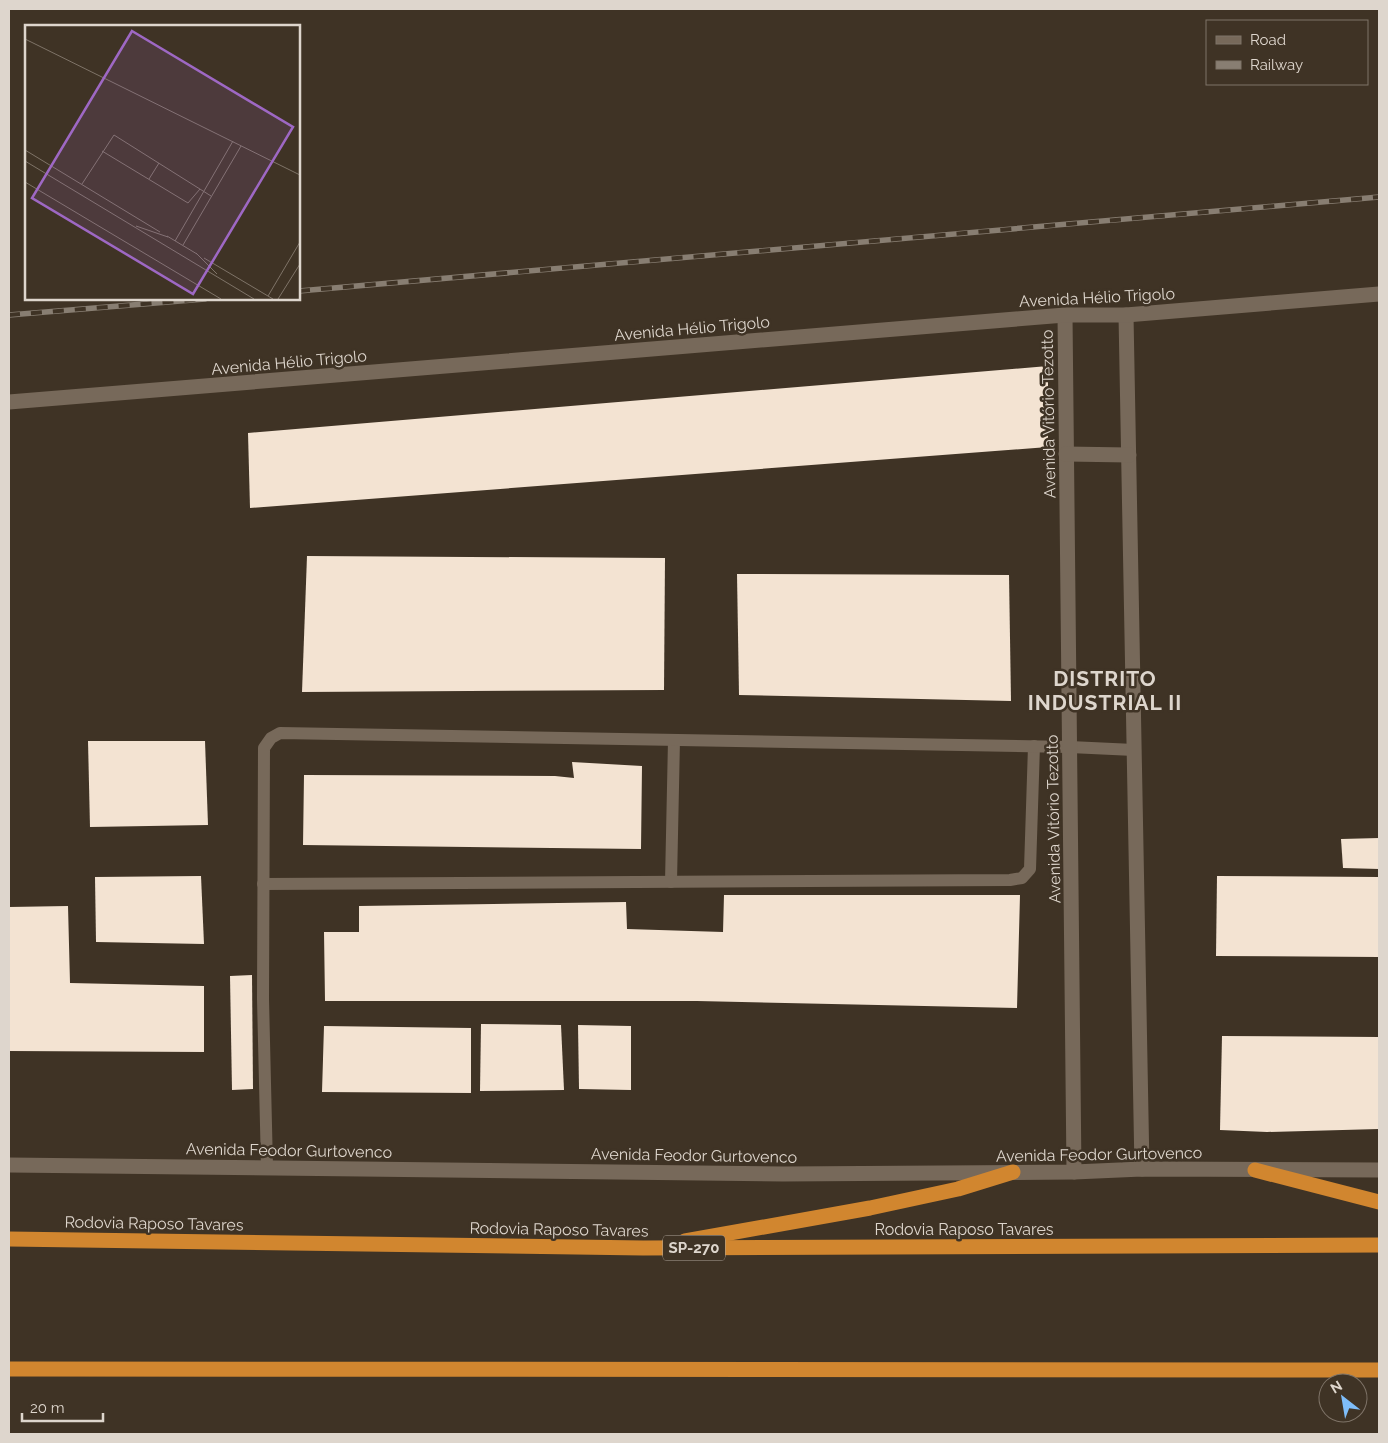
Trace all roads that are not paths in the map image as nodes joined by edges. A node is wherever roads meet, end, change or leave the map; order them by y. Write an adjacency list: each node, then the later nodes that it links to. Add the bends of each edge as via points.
1 (1379, 294): 3 (street, Avenida Hélio Trigolo)
2 (1065, 315): 3 (street, Avenida Hélio Trigolo); 4 (street, Avenida Hélio Trigolo); 5 (street, Avenida Vitório Tezotto)
3 (1126, 315): 6 (street)
4 (9, 402)
5 (1066, 454): 6 (street); 9 (street, Avenida Vitório Tezotto)
6 (1129, 455): 10 (street)
7 (674, 740): 8 (lane); 11 (lane); 12 (lane, via 280,733 271,738 264,748)
8 (1034, 746): 9 (lane); 11 (lane, via 1030,869 1022,878)
9 (1070, 747): 10 (lane); 19 (street, Avenida Vitório Tezotto)
10 (1134, 750): 15 (street)
11 (671, 882): 12 (lane)
12 (263, 884): 14 (lane)
13 (9, 1165): 14 (street, Avenida Feodor Gurtovenco)
14 (267, 1167): 18 (street, Avenida Feodor Gurtovenco, via 782,1174)
15 (1142, 1169): 16 (street, Avenida Feodor Gurtovenco); 19 (street, Avenida Feodor Gurtovenco)
16 (1255, 1170): 17 (street, Avenida Feodor Gurtovenco); 20 (highway)
17 (1379, 1170)
18 (1013, 1172): 19 (street, Avenida Feodor Gurtovenco); 23 (highway, via 958,1189 870,1208)
19 (1074, 1172)
20 (1379, 1202)
21 (9, 1239): 23 (highway, Rodovia Raposo Tavares / SP-270)
22 (1379, 1245): 23 (highway, Rodovia Raposo Tavares / SP-270)
23 (643, 1248)
24 (9, 1369): 25 (highway)
25 (1379, 1370)

